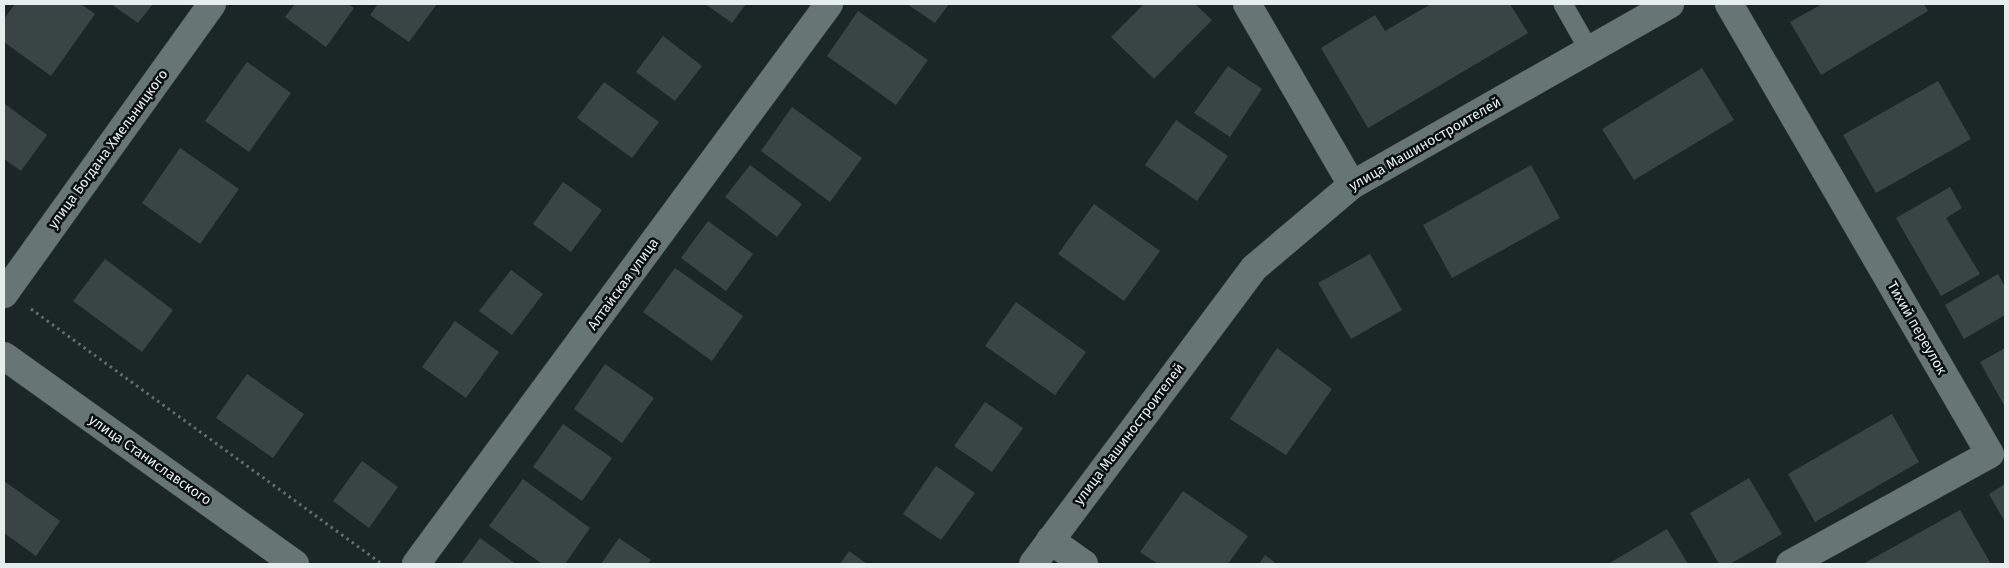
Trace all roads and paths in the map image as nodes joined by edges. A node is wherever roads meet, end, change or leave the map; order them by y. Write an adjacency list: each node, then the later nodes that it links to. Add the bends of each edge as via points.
1 (212, 4): 9 (street, улица Богдана Хмельницкого)
2 (829, 4): 14 (street, Алтайская улица)
3 (1247, 4): 8 (street)
4 (1563, 4): 7 (lane)
5 (1670, 4): 7 (street, улица Машиностроителей)
6 (1729, 4): 17 (street, Тихий переулок, via 1990,454)
7 (1588, 50): 8 (street, улица Машиностроителей)
8 (1352, 184): 11 (street, улица Машиностроителей, via 1254,268)
9 (5, 292): 13 (path)
10 (4, 356): 12 (street, улица Станиславского)
11 (1050, 540): 15 (street, улица Машиностроителей); 16 (street)
12 (295, 564)
13 (382, 564)
14 (416, 564)
15 (1033, 564)
16 (1084, 564)
17 (1790, 564)

